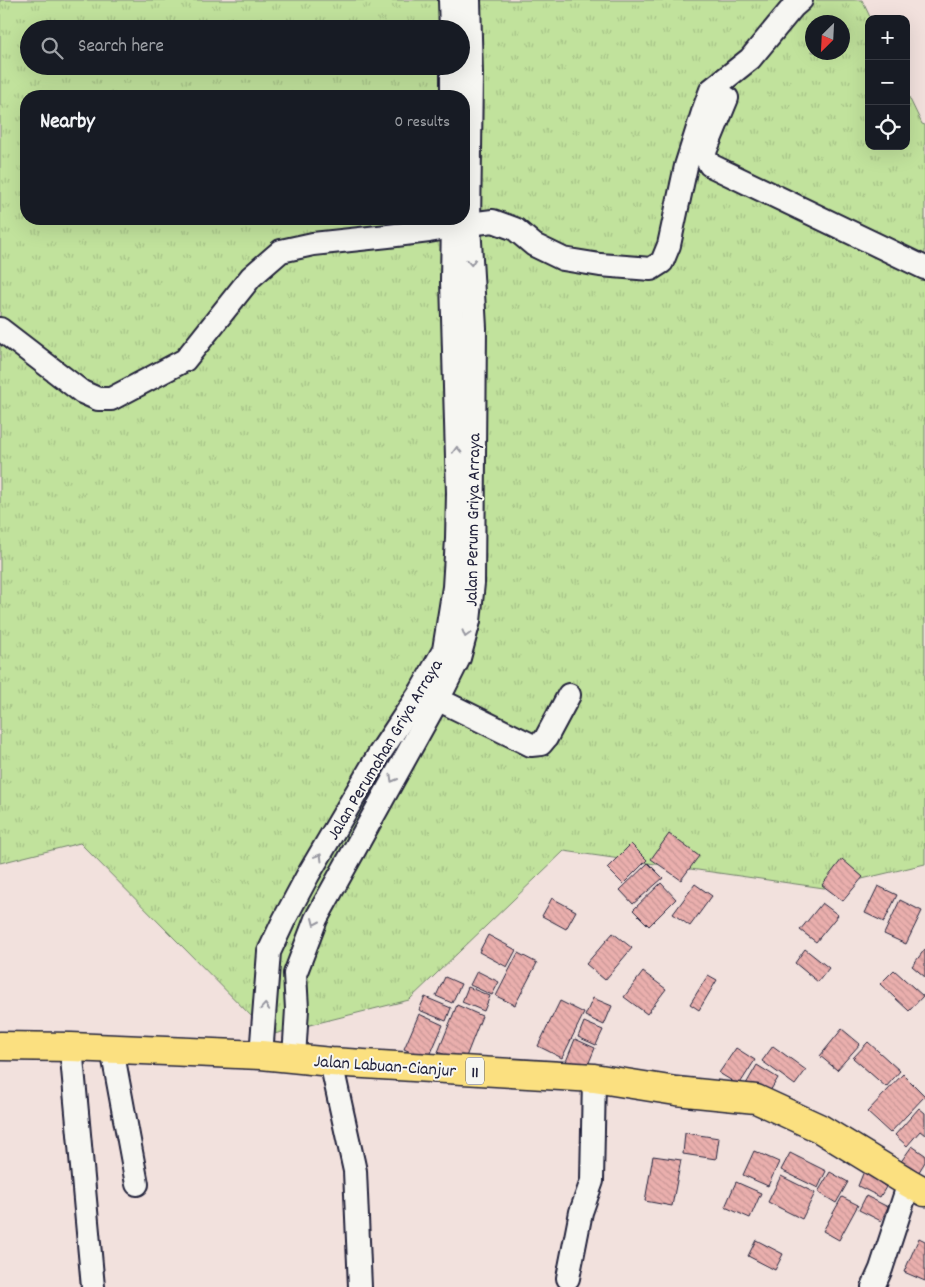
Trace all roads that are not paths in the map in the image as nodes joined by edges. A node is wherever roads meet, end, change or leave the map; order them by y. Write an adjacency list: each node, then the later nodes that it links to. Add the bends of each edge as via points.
1 (450, 0): 4 (street)
2 (469, 0): 5 (street)
3 (800, 0): 11 (street, via 750,59 711,90 686,166 669,245 662,262 651,269 563,259 534,245 515,229 494,222)
4 (456, 20)
5 (465, 20)
6 (452, 75): 8 (street)
7 (460, 75): 9 (street)
8 (452, 90)
9 (460, 90)
10 (727, 98): 14 (street, via 704,154 710,165)
11 (470, 223)
12 (447, 225): 15 (street, via 281,251 251,277 185,360 112,399 98,399 82,392)
13 (458, 225): 16 (street, Jalan Perumahan Griya Arraya, via 452,281 457,538 454,587 444,650)
14 (925, 268)
15 (4, 339)
16 (430, 695): 17 (street, via 531,745 541,744 546,738); 21 (street, Jalan Perumahan Griya Arraya, one-way to 16, via 269,952 284,920 378,756); 22 (street, one-way to 22, via 316,919 295,974)
17 (570, 695)
18 (0, 1046): 19 (highway, Jalan Labuan-Cianjur / 11)
19 (71, 1047): 20 (highway, Jalan Labuan-Cianjur / 11); 28 (street)
20 (112, 1049): 21 (highway, Jalan Labuan-Cianjur / 11); 25 (street)
21 (261, 1055): 22 (highway, Jalan Labuan-Cianjur / 11)
22 (294, 1058): 23 (highway, Jalan Labuan-Cianjur / 11)
23 (331, 1062): 24 (highway, Jalan Labuan-Cianjur / 11); 29 (street, via 355,1172)
24 (594, 1078): 26 (highway, Jalan Labuan-Cianjur / 11, via 756,1099 819,1128); 27 (street, via 592,1181 581,1212)
25 (137, 1184)
26 (917, 1187): 30 (street)
27 (568, 1278)
28 (93, 1287)
29 (360, 1287)
30 (872, 1287)

